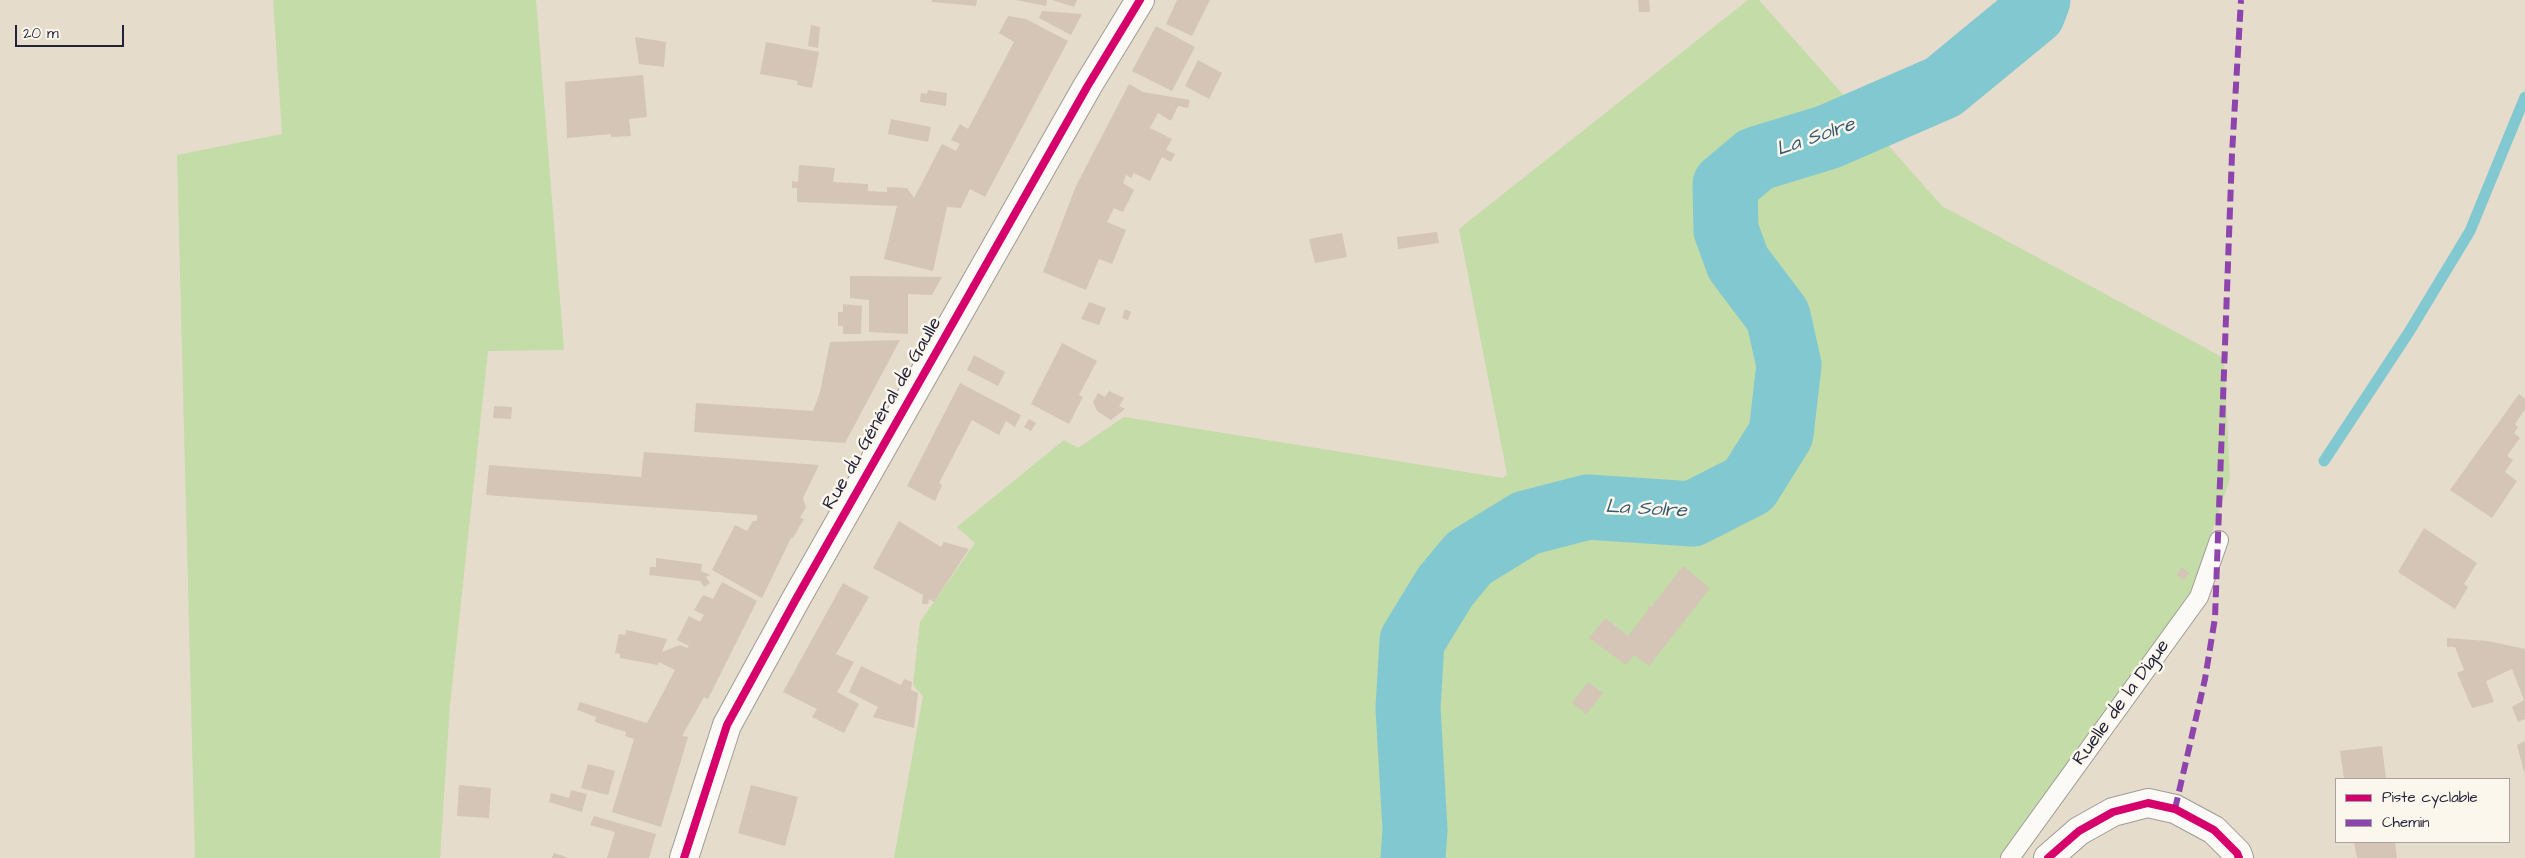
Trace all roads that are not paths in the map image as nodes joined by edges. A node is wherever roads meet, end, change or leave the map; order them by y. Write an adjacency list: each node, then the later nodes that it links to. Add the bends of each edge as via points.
1 (1140, 0): 3 (street, Rue du Général de Gaulle, via 727,725)
2 (2219, 540): 4 (lane, Ruelle de la Digue, via 2199,597)
3 (684, 858)
4 (2010, 858)
5 (2048, 858): 6 (street, via 2079,831 2113,812 2148,803 2175,809 2214,830)
6 (2239, 858)

